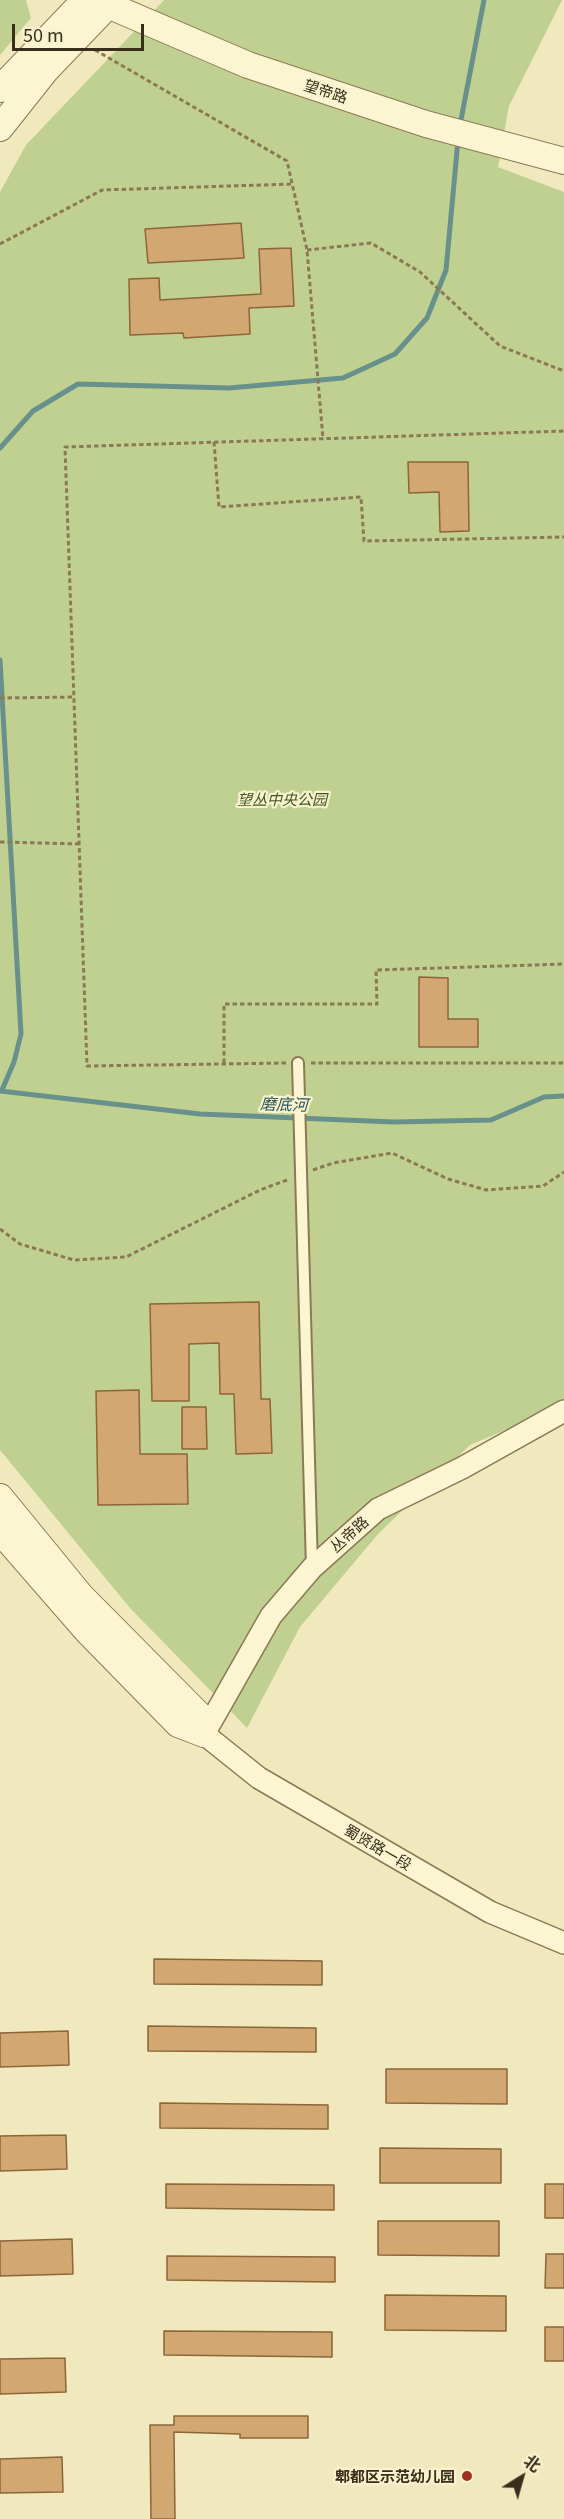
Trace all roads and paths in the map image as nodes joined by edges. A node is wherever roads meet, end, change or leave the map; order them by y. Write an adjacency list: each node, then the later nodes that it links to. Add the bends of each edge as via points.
1 (100, 1): 2 (street); 3 (street); 5 (street, 望帝路, via 248,65 426,124)
2 (76, 39): 4 (street); 6 (path, via 286,161)
3 (0, 89)
4 (0, 128)
5 (564, 160)
6 (293, 184): 7 (path, via 102,190); 8 (path)
7 (0, 244)
8 (307, 250): 9 (path, via 370,243 420,272 500,346); 11 (path)
9 (564, 371)
10 (564, 431): 11 (path)
11 (323, 439): 12 (path)
12 (214, 442): 13 (path, via 219,507 361,497 364,541); 14 (path, via 65,447)
13 (564, 537)
14 (75, 696): 15 (path); 17 (path)
15 (0, 698)
16 (0, 842): 17 (path)
17 (81, 844): 19 (path, via 87,1066)
18 (564, 964): 19 (path, via 376,970 378,1004 224,1004)
19 (224, 1063): 20 (path)
20 (298, 1063): 21 (path); 29 (lane)
21 (564, 1063)
22 (564, 1172): 23 (path, via 543,1186 486,1191 448,1179 392,1153 333,1163)
23 (306, 1173)
24 (296, 1177): 25 (path, via 260,1190 126,1257 74,1260 20,1244)
25 (0, 1229)
26 (564, 1411): 29 (street, 丛帝路, via 378,1509)
27 (0, 1497): 30 (street, 蜀贤路一段, via 81,1596 201,1717)
28 (0, 1531): 30 (street, 蜀贤路一段, via 88,1632 178,1724)
29 (312, 1568): 30 (street, 丛帝路, via 271,1616)
30 (204, 1734): 31 (street, 蜀贤路一段, via 259,1778 490,1912)
31 (564, 1943)

